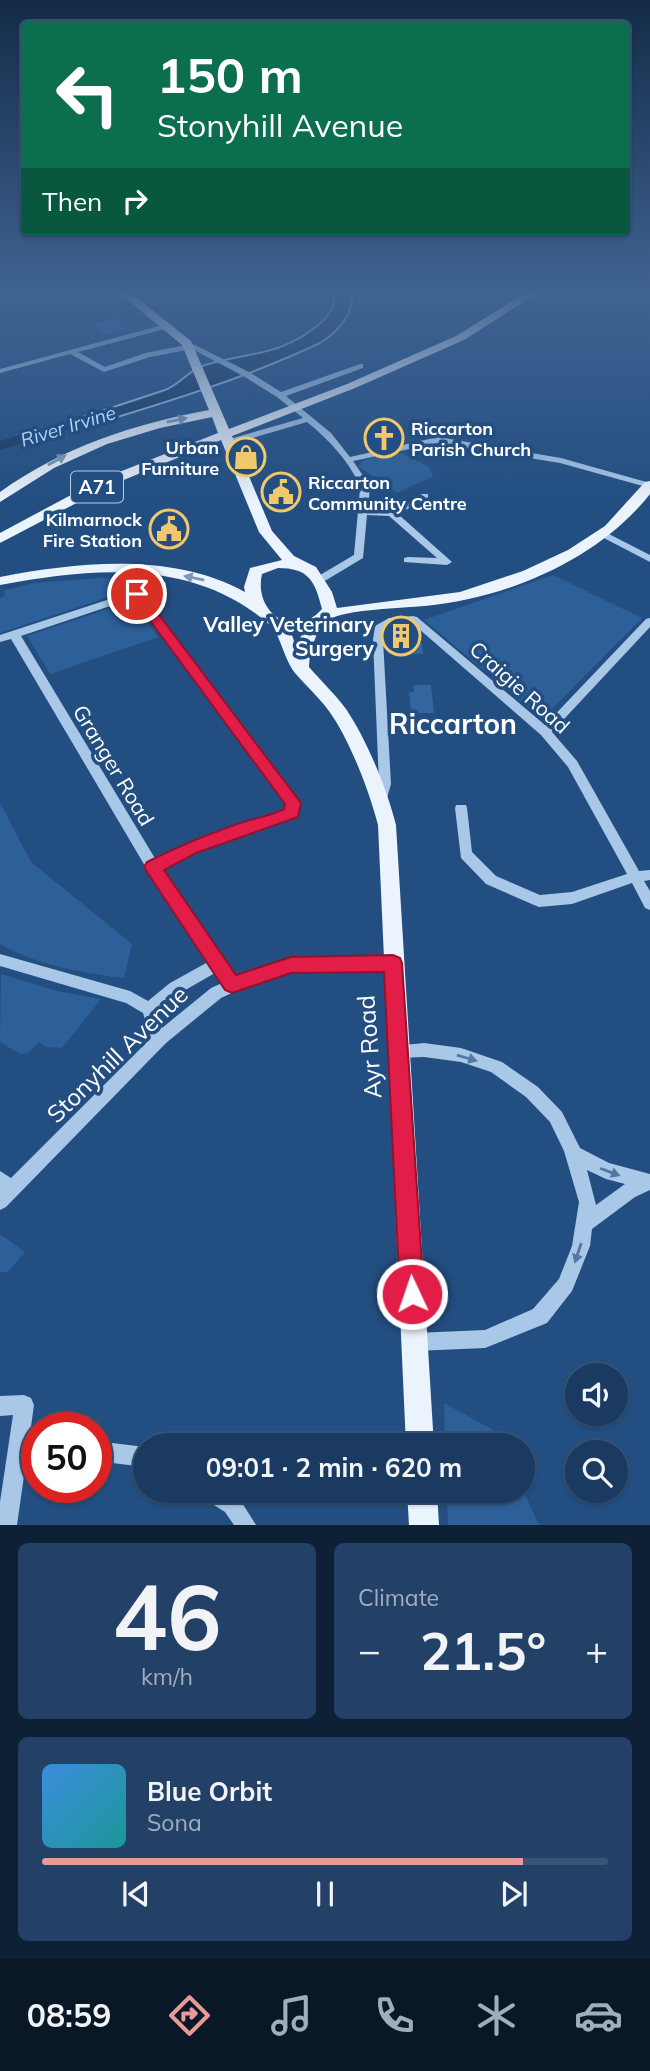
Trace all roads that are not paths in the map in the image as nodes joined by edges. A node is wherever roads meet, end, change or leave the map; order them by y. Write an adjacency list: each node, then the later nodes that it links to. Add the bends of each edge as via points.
1 (37, 361): 9 (street)
2 (88, 361): 3 (street, via 104,370)
3 (130, 361)
4 (195, 361): 12 (main road)
5 (219, 361): 11 (street)
6 (394, 361): 10 (main road, A71)
7 (402, 361): 10 (main road, A71)
8 (360, 366): 11 (street)
9 (0, 371)
10 (348, 383): 14 (main road, A71)
11 (280, 395): 13 (street)
12 (215, 413): 15 (main road); 21 (main road, one-way to 12, via 63,456 95,443)
13 (309, 419): 15 (street); 16 (street)
14 (197, 439): 24 (main road, A71, via 91,482); 27 (main road, A71)
15 (229, 442): 25 (main road)
16 (347, 460): 18 (street, via 438,440 561,461); 19 (street)
17 (321, 477): 19 (street, via 326,490)
18 (650, 485): 26 (main road)
19 (365, 486): 22 (street)
20 (425, 496): 23 (street)
21 (0, 498)
22 (364, 512): 23 (street); 31 (street, via 359,556)
23 (392, 513): 29 (street, via 447,562)
24 (0, 528)
25 (266, 532): 30 (main road, via 282,553); 32 (main road, via 263,556)
26 (603, 534): 28 (street); 38 (main road, via 495,586 440,600)
27 (0, 539)
28 (650, 559)
29 (408, 561)
30 (301, 566): 31 (street); 32 (main road, via 277,564); 35 (main road)
31 (340, 566): 35 (street)
32 (255, 571): 37 (main road, via 251,586)
33 (0, 581): 37 (main road, one-way to 33, via 210,581 134,570 79,569)
34 (162, 585): 36 (street)
35 (322, 586): 38 (main road, via 349,600); 39 (main road, via 330,604)
36 (137, 594): 42 (street); 50 (street, via 293,803 292,813 279,819 202,844)
37 (256, 605): 41 (main road, via 263,616)
38 (384, 605): 39 (main road)
39 (321, 619): 41 (main road); 44 (main road, via 302,651)
40 (650, 621): 45 (street)
41 (281, 626): 44 (main road, Ayr Road)
42 (14, 634): 43 (street); 50 (street, Granger Road)
43 (0, 639)
44 (301, 670): 47 (main road, Ayr Road, via 339,712)
45 (545, 732): 46 (street, Craigie Road, via 413,619 393,620 380,626 378,640); 52 (street, Craigie Road, via 573,764)
46 (384, 744): 47 (street); 48 (street)
47 (358, 748): 48 (main road, Ayr Road)
48 (381, 802): 55 (main road, Ayr Road, via 387,825)
49 (461, 808): 52 (street, via 466,854 491,880 539,901 572,898)
50 (153, 867): 56 (street, Granger Road)
51 (650, 875): 52 (street)
52 (633, 877): 53 (street, Craigie Road)
53 (650, 904)
54 (0, 960): 58 (street, via 130,998)
55 (393, 963): 57 (street, Stonyhill Avenue, via 291,965); 60 (main road, Ayr Road)
56 (218, 964): 57 (street, Granger Road); 58 (street, Stonyhill Avenue)
57 (232, 984): 59 (street, Stonyhill Avenue)
58 (149, 1009): 59 (street)
59 (161, 1038): 63 (street, Stonyhill Avenue)
60 (400, 1051): 61 (street, one-way to 61, via 461,1055 496,1067 532,1092 556,1117); 65 (main road, Ayr Road)
61 (574, 1154): 62 (street, one-way to 62, via 606,1171); 64 (street, via 588,1202)
62 (649, 1181): 64 (street)
63 (4, 1190)
64 (584, 1225): 65 (street, one-way to 65, via 566,1285 540,1316 485,1339)
65 (415, 1342): 68 (main road, Ayr Road)
66 (0, 1406): 67 (street, via 24,1405)
67 (24, 1412)
68 (419, 1433)
69 (112, 1453): 70 (street)
70 (133, 1456)
71 (21, 1480): 74 (street)
72 (229, 1503): 75 (street)
73 (423, 1503): 76 (main road)
74 (8, 1525)
75 (246, 1525)
76 (424, 1525)

